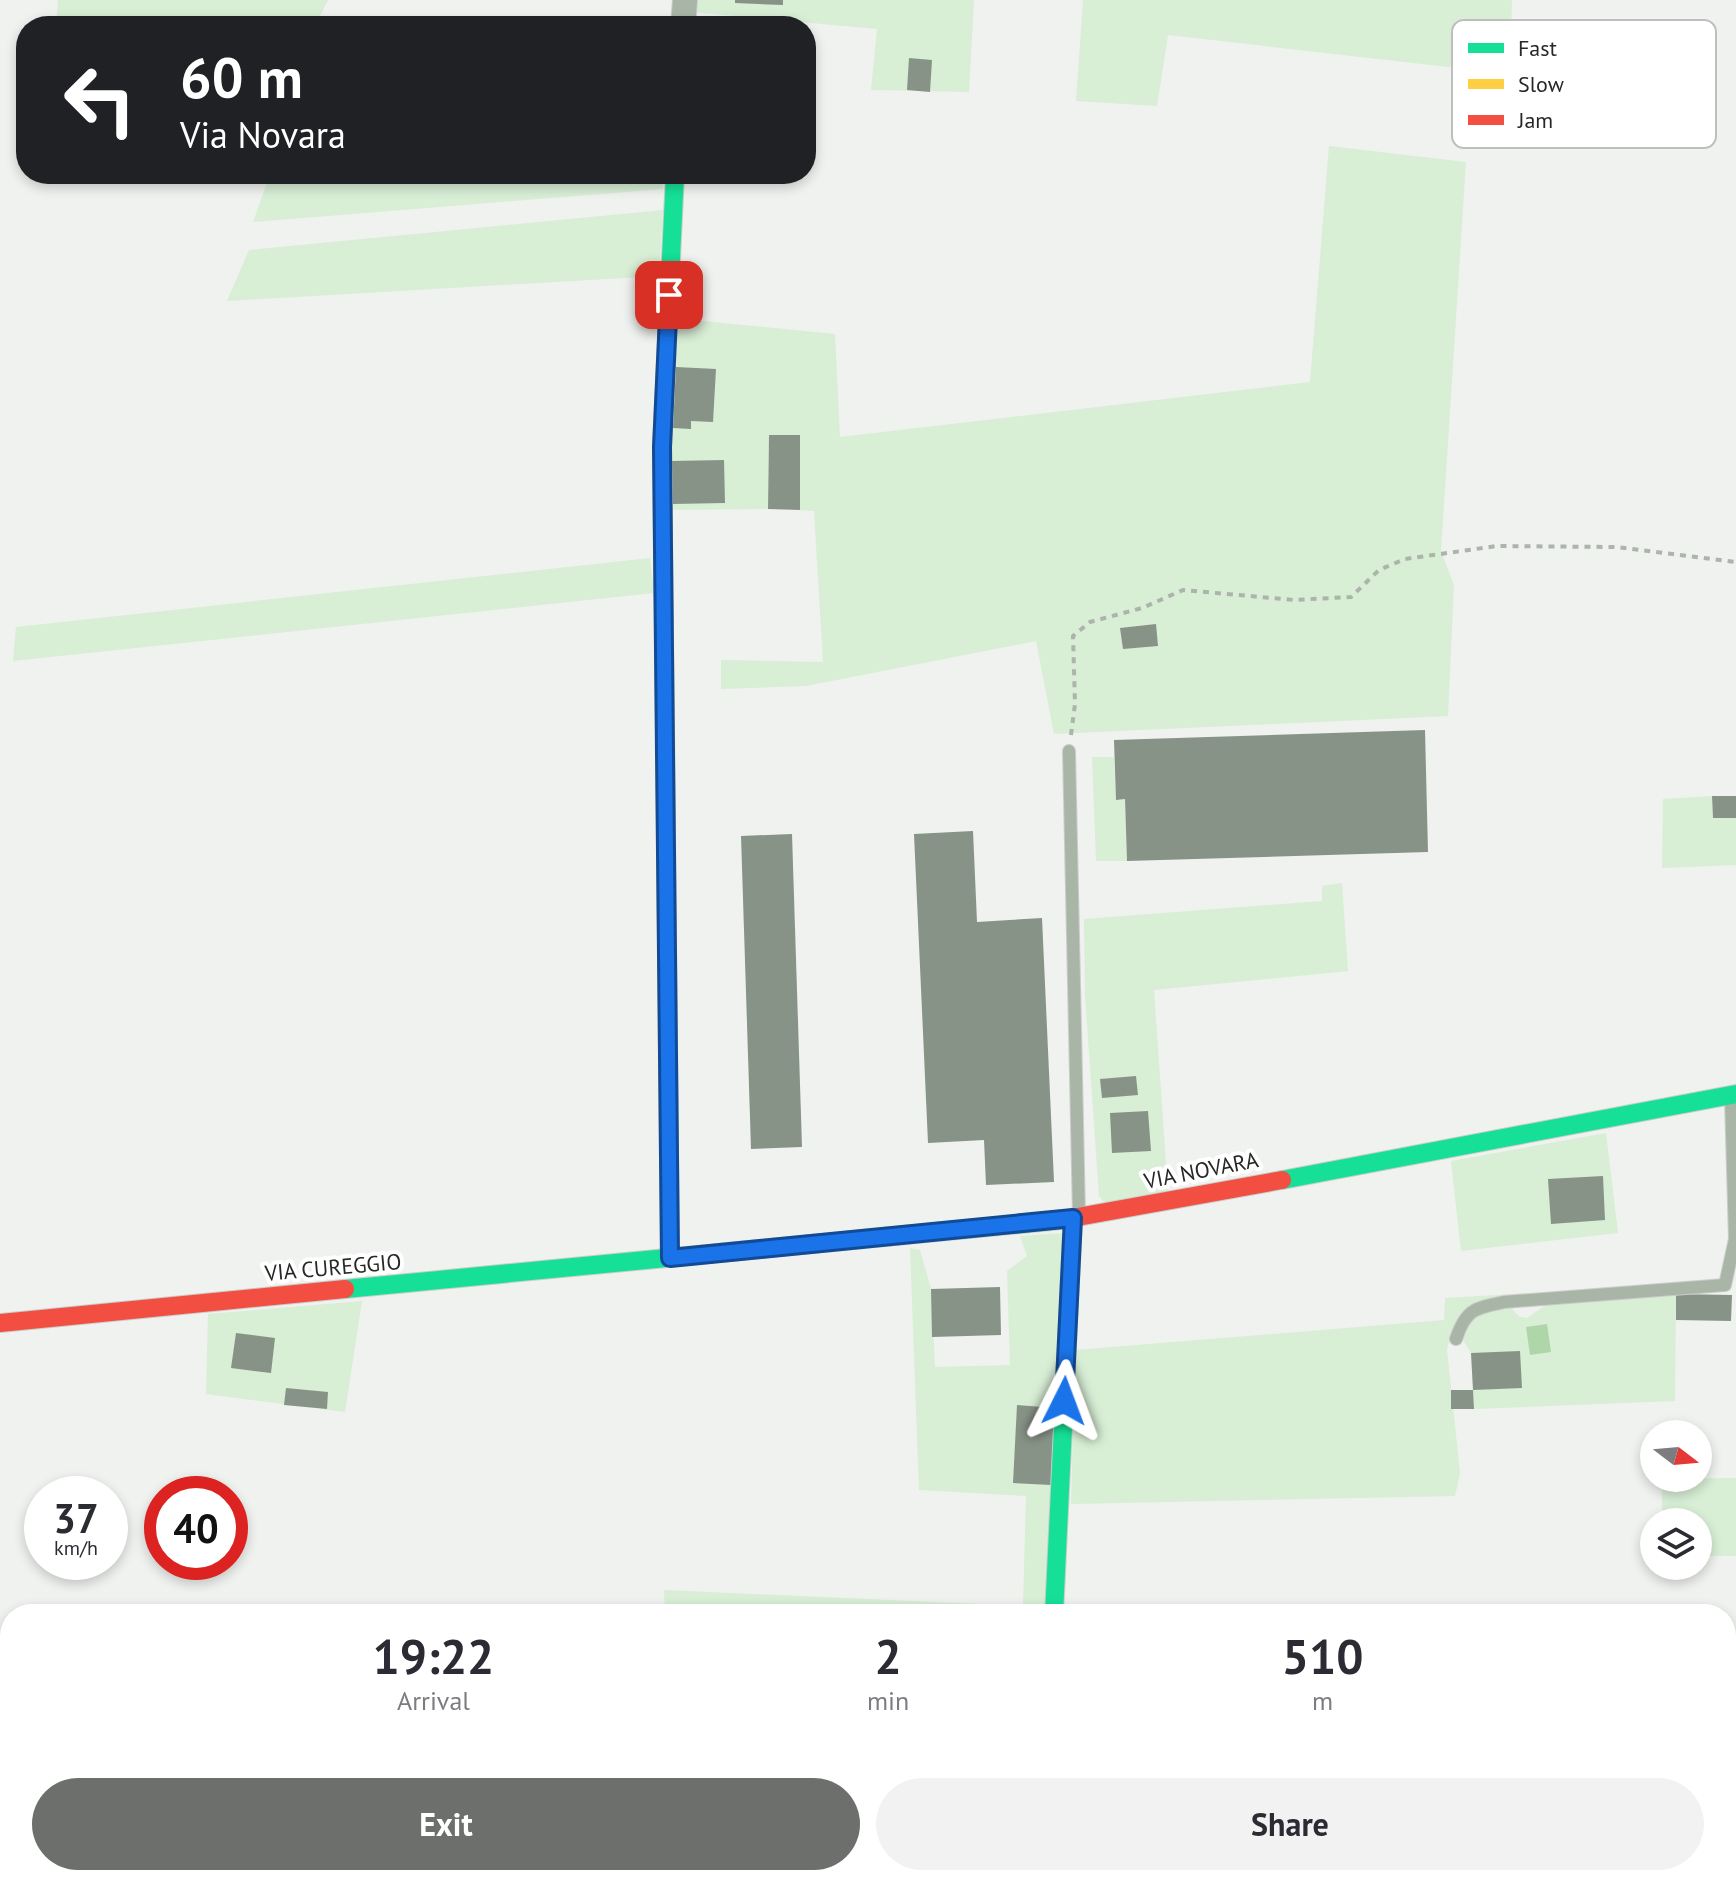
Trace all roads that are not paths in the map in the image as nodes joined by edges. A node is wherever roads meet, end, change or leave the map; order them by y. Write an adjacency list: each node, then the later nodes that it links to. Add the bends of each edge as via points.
1 (675, 184): 5 (main road, via 662,447)
2 (1069, 751): 4 (lane)
3 (1734, 1095): 4 (main road, VIA NOVARA); 7 (lane, via 1735,1239 1725,1285 1504,1302 1477,1308 1462,1319)
4 (1076, 1218): 5 (main road, VIA NOVARA); 8 (main road)
5 (670, 1258): 6 (main road, VIA CUREGGIO)
6 (0, 1323)
7 (1456, 1339)
8 (1055, 1604)

